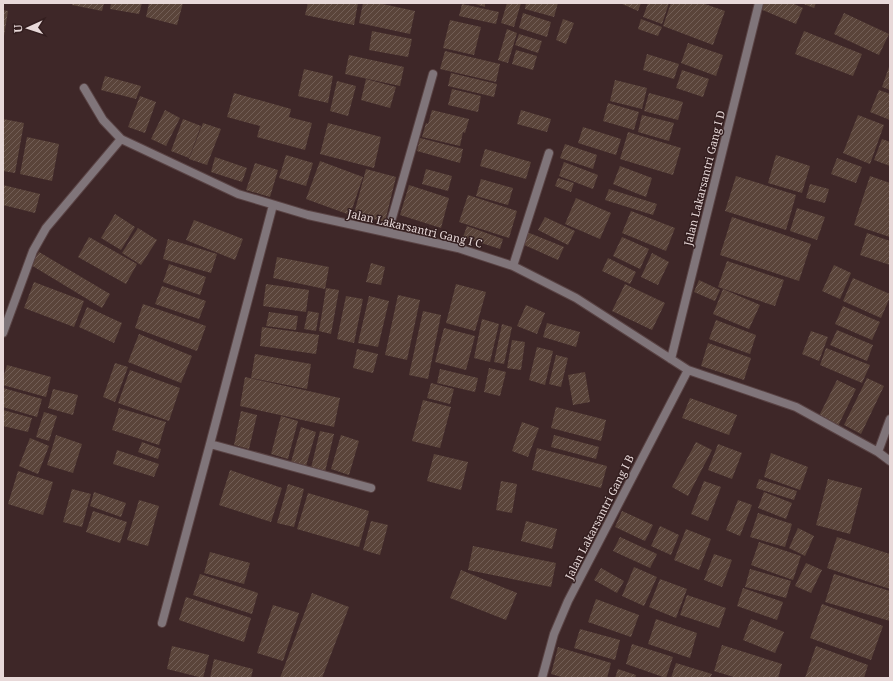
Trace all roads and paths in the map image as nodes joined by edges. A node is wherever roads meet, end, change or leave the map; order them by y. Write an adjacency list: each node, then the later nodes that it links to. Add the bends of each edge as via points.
1 (759, 3): 10 (street, Jalan Lakarsantri Gang I D)
2 (432, 74): 7 (street)
3 (84, 88): 4 (street, Jalan Lakarsantri Gang I C, via 103,120)
4 (121, 139): 6 (street, Jalan Lakarsantri Gang I C, via 238,194); 9 (street, via 46,228 33,251)
5 (550, 153): 8 (street)
6 (272, 204): 7 (street, Jalan Lakarsantri Gang I C, via 308,215); 13 (street)
7 (388, 232): 8 (street, Jalan Lakarsantri Gang I C, via 458,248)
8 (513, 266): 10 (street, Jalan Lakarsantri Gang I C, via 576,298)
9 (3, 333)
10 (671, 359): 11 (street, Jalan Lakarsantri Gang I C)
11 (688, 370): 14 (street, Jalan Lakarsantri Gang I C, via 796,407); 18 (street, Jalan Lakarsantri Gang I B, via 568,601 554,634)
12 (890, 419): 14 (street)
13 (210, 444): 16 (street); 17 (street)
14 (878, 452): 15 (street, Jalan Lakarsantri Gang I C)
15 (890, 461)
16 (371, 488)
17 (162, 623)
18 (542, 678)

